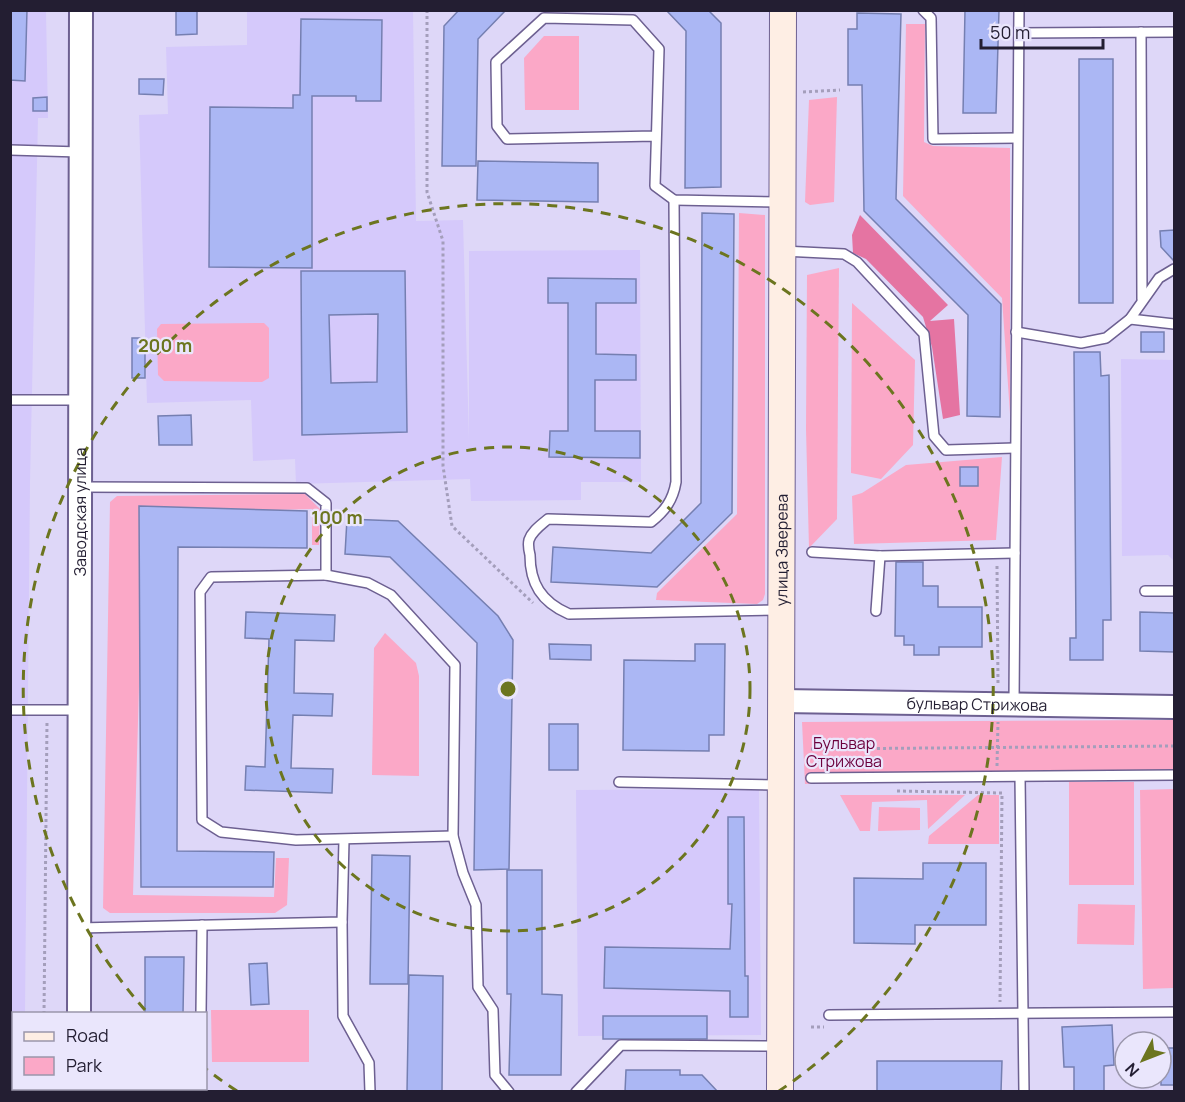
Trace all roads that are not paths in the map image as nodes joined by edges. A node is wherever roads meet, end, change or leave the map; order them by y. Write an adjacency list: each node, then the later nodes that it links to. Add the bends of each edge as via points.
1 (81, 10): 11 (street, Заводская улица)
2 (783, 10): 13 (main road, улица Зверева)
3 (923, 10): 9 (lane, via 931,18 933,139)
4 (1019, 10): 7 (lane)
5 (1141, 32): 6 (lane); 7 (lane); 16 (lane)
6 (1174, 32)
7 (1019, 33): 9 (lane)
8 (656, 136): 8 (lane, via 659,49 633,21 544,18 496,62 497,126 507,139); 12 (lane, via 655,186)
9 (1017, 138): 19 (lane)
10 (10, 150): 11 (lane)
11 (80, 152): 21 (street, Заводская улица)
12 (674, 200): 13 (lane); 30 (lane, via 674,495 651,522 548,519 529,541 530,575 533,585 558,609 569,614)
13 (781, 202): 14 (main road, улица Зверева)
14 (781, 251): 22 (lane, via 844,254 851,258 924,334 934,436 946,450); 30 (main road, улица Зверева)
15 (1174, 269): 16 (lane, via 1159,278)
16 (1142, 299): 17 (lane)
17 (1130, 319): 18 (lane); 19 (lane, via 1106,338 1080,343)
18 (1174, 324)
19 (1016, 332): 22 (lane)
20 (10, 400): 21 (lane)
21 (81, 400): 23 (street, Заводская улица)
22 (1015, 448): 25 (lane)
23 (82, 487): 27 (lane, via 307,488 326,503); 36 (street, Заводская улица)
24 (812, 552): 26 (lane)
25 (1015, 553): 26 (lane); 33 (lane)
26 (880, 556): 31 (lane)
27 (326, 575): 42 (lane, via 368,583 391,595 455,665); 43 (lane, via 211,578 200,592 202,820 221,832 296,840)
28 (1145, 591): 29 (lane)
29 (1174, 591)
30 (782, 610): 32 (main road, улица Зверева)
31 (876, 611)
32 (781, 701): 33 (street, бульвар Стрижова); 41 (main road, улица Зверева)
33 (1006, 706): 34 (street, бульвар Стрижова)
34 (1174, 707)
35 (10, 710): 36 (lane)
36 (79, 710): 46 (street, Заводская улица)
37 (1174, 775): 38 (lane)
38 (1020, 777): 39 (lane); 50 (lane)
39 (811, 778)
40 (619, 782): 41 (lane)
41 (780, 784): 52 (main road, улица Зверева)
42 (453, 836): 43 (lane); 55 (lane, via 476,905 478,987 492,1010 495,1075)
43 (344, 840): 44 (lane)
44 (342, 922): 45 (lane); 54 (lane, via 343,1016 369,1063)
45 (202, 925): 46 (lane); 48 (lane)
46 (79, 928): 47 (street, Заводская улица)
47 (79, 1012)
48 (201, 1012)
49 (1174, 1012): 50 (lane)
50 (1024, 1014): 51 (lane); 57 (lane)
51 (829, 1015)
52 (780, 1046): 53 (lane, via 621,1045); 56 (main road, улица Зверева)
53 (581, 1090)
54 (370, 1092)
55 (509, 1092)
56 (780, 1092)
57 (1024, 1092)

